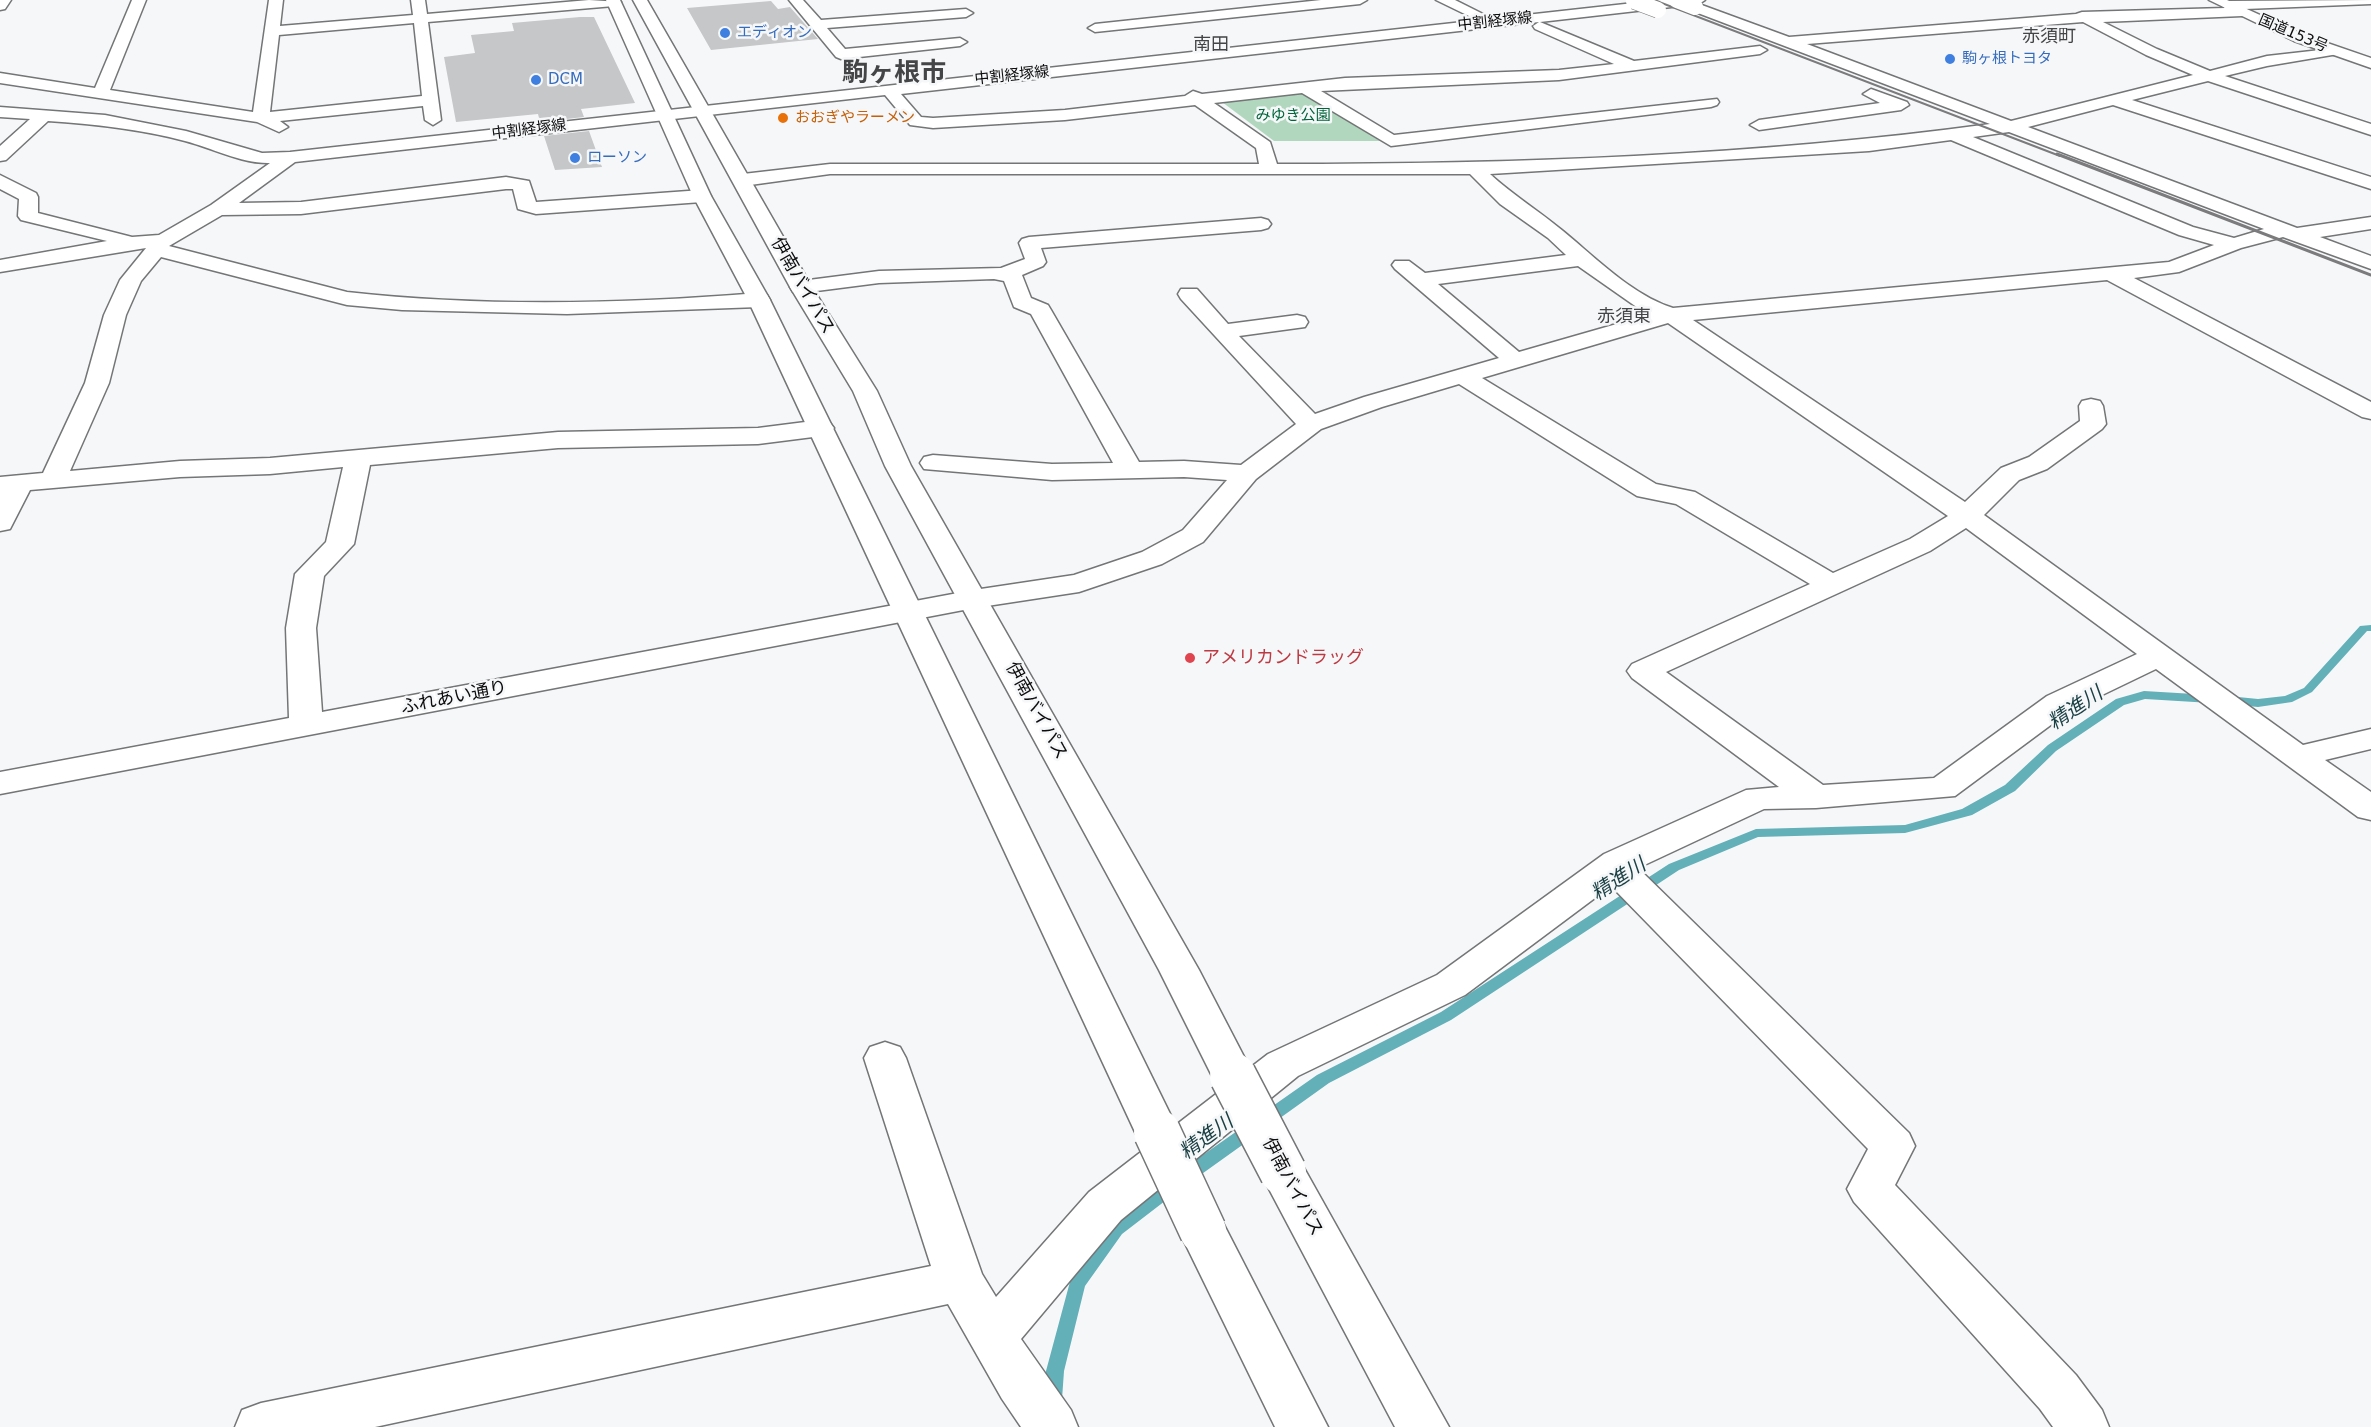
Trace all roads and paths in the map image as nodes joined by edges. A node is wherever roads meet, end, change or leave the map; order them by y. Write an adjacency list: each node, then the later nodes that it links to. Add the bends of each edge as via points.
1 (4, 0): 15 (main road)
2 (139, 0): 44 (main road)
3 (276, 0): 25 (main road)
4 (418, 0): 21 (main road)
5 (796, 0): 23 (main road)
6 (1360, 0): 17 (main road)
7 (1443, 0): 20 (main road)
8 (1622, 0): 20 (main road)
9 (1634, 0): 24 (main road, bridge, via 1665,13)
10 (1677, 0): 14 (main road, bridge)
11 (2371, 0): 13 (main road)
12 (623, 1): 21 (main road); 49 (main road, 伊南バイパス); 51 (main road)
13 (2222, 2): 19 (main road, 国道153号)
14 (1696, 3): 27 (main road, 中割経塚線); 28 (main road)
15 (0, 6)
16 (970, 6): 23 (main road); 23 (main road, via 954,35 965,45 841,54)
17 (1242, 6): 30 (main road, via 1093,21)
18 (2065, 6): 22 (main road)
19 (2242, 12): 22 (main road); 29 (main road, 国道153号)
20 (1478, 15): 27 (main road, via 1304,33)
21 (421, 18): 25 (main road); 46 (main road)
22 (2085, 18): 28 (main road); 35 (main road, via 2121,39)
23 (817, 25)
24 (1540, 26): 27 (main road, via 1346,50 1329,50); 33 (main road)
25 (271, 31): 53 (main road)
26 (1728, 38): 28 (main road)
27 (1311, 42): 30 (main road, 中割経塚線)
28 (1770, 49): 33 (main road); 55 (main road)
29 (2333, 51): 32 (main road, 国道153号); 35 (main road, via 2267,61)
30 (1143, 61): 34 (main road); 36 (main road, 中割経塚線)
31 (985, 63): 36 (main road)
32 (2371, 63)
33 (1631, 66): 38 (main road); 41 (main road, via 1559,75)
34 (1162, 74)
35 (2208, 76): 45 (main road); 56 (main road)
36 (1002, 77): 42 (main road, 中割経塚線)
37 (0, 78): 44 (main road)
38 (1661, 80)
39 (1851, 86): 54 (main road, via 1901,105)
40 (1180, 87): 47 (main road)
41 (1304, 87): 47 (main road); 48 (main road, via 1391,141)
42 (888, 89): 47 (main road, via 916,121 933,123 1065,115); 49 (main road, 中割経塚線)
43 (1681, 89): 48 (main road)
44 (100, 94): 53 (main road)
45 (2111, 99): 55 (main road); 67 (main road)
46 (430, 100): 53 (main road); 58 (main road)
47 (1199, 100): 64 (main road, via 1264,146)
48 (1711, 102): 54 (main road)
49 (702, 110): 51 (main road, 中割経塚線); 65 (main road, 伊南バイパス)
50 (0, 112): 52 (main road, 中割経塚線)
51 (664, 114): 58 (main road, 中割経塚線); 68 (main road)
52 (44, 115): 60 (main road); 62 (main road, 中割経塚線, via 147,127)
53 (261, 118): 62 (main road, via 282,129)
54 (1759, 125): 59 (main road)
55 (2008, 127): 57 (main road); 72 (main road)
56 (2371, 130)
57 (1955, 135): 59 (main road); 74 (main road, via 2186,231)
58 (436, 140): 61 (main road, 中割経塚線)
59 (1809, 150): 63 (main road)
60 (0, 156)
61 (290, 157): 62 (main road, 中割経塚線); 69 (main road)
62 (261, 158)
63 (1475, 169): 64 (main road); 75 (main road, via 1507,200)
64 (1269, 170): 65 (main road, via 830,169)
65 (743, 180): 82 (main road, 伊南バイパス)
66 (0, 181): 73 (main road, via 29,197 28,216)
67 (2371, 183)
68 (702, 196): 69 (main road, via 536,208 525,205 522,184 506,183 302,208); 84 (main road)
69 (218, 209): 73 (main road)
70 (2371, 223): 72 (main road, ふれあい通り)
71 (1261, 224): 80 (main road, via 1029,243 1036,262)
72 (2290, 232): 74 (main road, ふれあい通り); 76 (main road)
73 (151, 244): 78 (main road); 84 (main road, via 348,298 380,302 535,307 697,306); 98 (main road, via 115,315 97,383)
74 (2234, 244): 79 (main road, ふれあい通り, via 2172,268)
75 (1582, 259): 81 (main road); 85 (main road, via 1650,308)
76 (2371, 263)
77 (1402, 265): 81 (main road)
78 (0, 266)
79 (2111, 274): 85 (main road, ふれあい通り); 91 (main road)
80 (1004, 275): 82 (main road, via 879,277); 96 (main road, via 1013,277 1022,302 1040,310)
81 (1422, 280): 88 (main road)
82 (801, 287): 103 (main road, 伊南バイパス, via 865,391 898,466)
83 (1189, 294): 87 (main road)
84 (759, 300): 93 (main road)
85 (1671, 315): 88 (main road, ふれあい通り); 100 (main road)
86 (1297, 322): 87 (main road)
87 (1223, 332): 92 (main road, via 1297,413)
88 (1515, 360): 89 (main road, ふれあい通り)
89 (1461, 376): 92 (main road, ふれあい通り); 102 (main road, via 1647,490 1685,498)
90 (2091, 406): 100 (main road, via 2093,424 2038,463 2010,474)
91 (2371, 412)
92 (1312, 424): 97 (main road, ふれあい通り)
93 (821, 428): 94 (main road, via 758,436 558,440); 104 (main road)
94 (358, 457): 98 (main road); 106 (main road, via 340,544 310,574 301,628)
95 (933, 463): 96 (main road, via 1052,472)
96 (1131, 471): 97 (main road)
97 (1247, 473): 103 (main road, ふれあい通り, via 1194,536 1152,558 1078,583)
98 (54, 478): 99 (main road)
99 (10, 483): 101 (main road)
100 (1967, 516): 102 (main road, via 1920,545); 105 (main road)
101 (0, 523)
102 (1833, 585): 110 (main road, via 1643,671)
103 (974, 599): 104 (main road, ふれあい通り); 119 (main road, 伊南バイパス, bridge, via 1179,970 1283,1172)
104 (907, 614): 106 (main road, ふれあい通り); 118 (main road, bridge, via 1203,1231)
105 (2160, 655): 108 (main road); 110 (main road, via 2060,703 1943,788)
106 (306, 726): 109 (main road, ふれあい通り)
107 (2371, 739): 108 (main road)
108 (2296, 757): 111 (main road)
109 (0, 783)
110 (1816, 797): 112 (main road, via 1758,798)
111 (2371, 809)
112 (1631, 881): 115 (main road, via 1451,985 1283,1065 1105,1206); 120 (main road, via 1893,1146 1870,1189 2058,1392)
113 (885, 1058): 114 (main road)
114 (960, 1281): 115 (main road); 116 (main road)
115 (993, 1336): 117 (main road)
116 (261, 1427)
117 (1052, 1427)
118 (1302, 1427)
119 (1423, 1427)
120 (2083, 1427)

